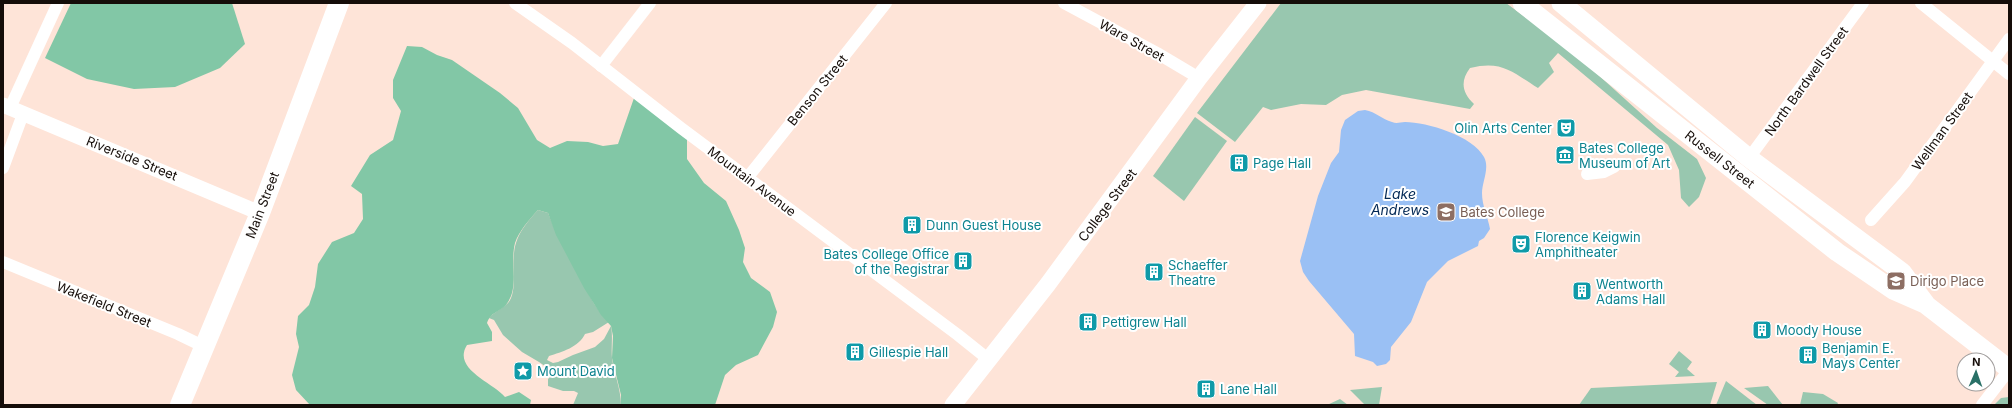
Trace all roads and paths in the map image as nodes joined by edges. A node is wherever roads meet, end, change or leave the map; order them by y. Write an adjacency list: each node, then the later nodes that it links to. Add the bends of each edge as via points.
1 (58, 3): 17 (street)
2 (339, 3): 23 (highway, Main Street)
3 (515, 3): 14 (street, Mountain Avenue)
4 (650, 3): 14 (street)
5 (886, 3): 22 (street, Benson Street)
6 (1064, 3): 16 (street, Ware Street)
7 (1258, 3): 16 (main road, College Street)
8 (1522, 3): 26 (main road, Russell Street, via 1837,252 1892,290)
9 (1561, 3): 18 (main road, Russell Street)
10 (1863, 3): 18 (street, North Bardwell Street)
11 (1921, 3): 13 (street)
12 (2009, 39): 13 (street, Wellman Street)
13 (1992, 61): 15 (street); 24 (street, Wellman Street, via 1905,182)
14 (601, 66): 22 (street, Mountain Avenue)
15 (2009, 74)
16 (1199, 78): 28 (main road, College Street, via 1048,284)
17 (12, 109): 20 (street); 23 (street, Riverside Street)
18 (1749, 158): 26 (main road, Russell Street, via 1902,272)
19 (1614, 167): 21 (street, via 1604,172)
20 (3, 168)
21 (1587, 174)
22 (748, 177): 28 (street, Mountain Avenue)
23 (260, 213): 27 (highway, Main Street)
24 (1871, 220)
25 (3, 262): 27 (street, Wakefield Street)
26 (1925, 304): 29 (main road, Russell Street)
27 (205, 347): 30 (highway, Main Street)
28 (988, 359): 31 (main road, College Street)
29 (2009, 370): 32 (street)
30 (180, 405)
31 (953, 405)
32 (1982, 405)

